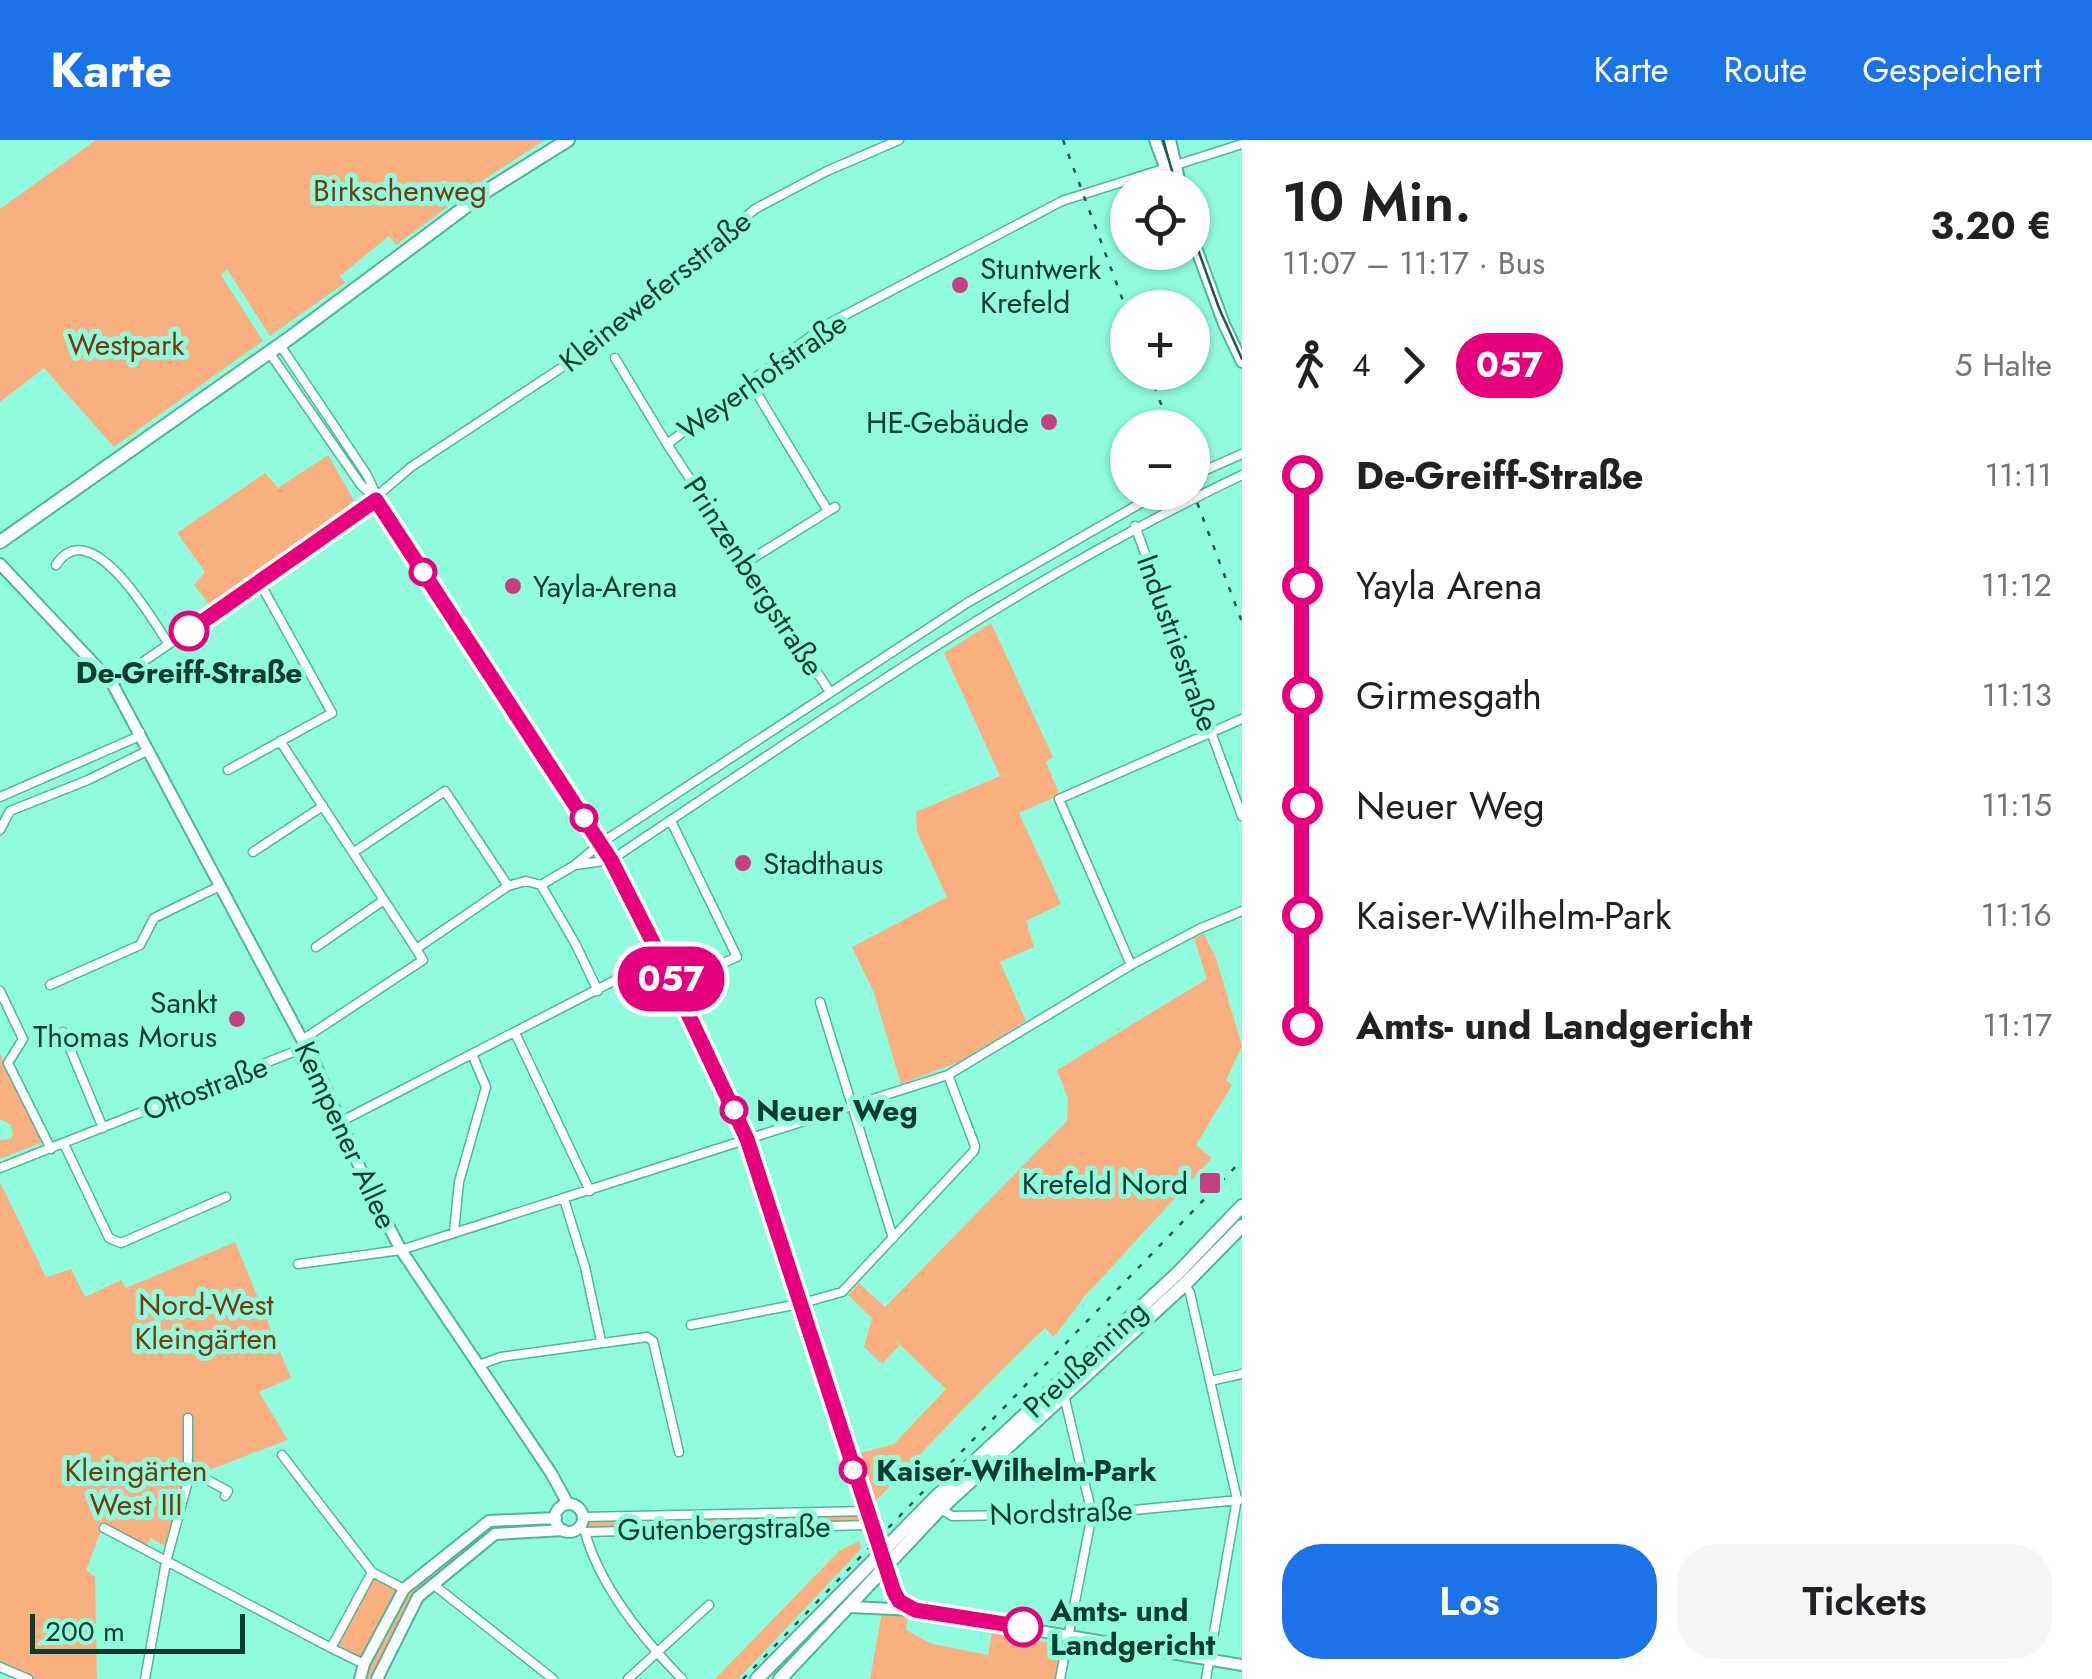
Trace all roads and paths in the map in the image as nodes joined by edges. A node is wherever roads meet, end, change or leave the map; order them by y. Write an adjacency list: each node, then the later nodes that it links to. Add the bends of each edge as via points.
1 (568, 140): 10 (main road, via 488,190)
2 (899, 140): 18 (street, Kleinewefersstraße, via 755,210 602,341 411,467)
3 (1155, 140): 7 (street)
4 (1170, 140): 6 (street)
5 (1242, 144): 6 (street, Weyerhofstraße)
6 (1177, 164): 7 (street, Weyerhofstraße); 8 (street)
7 (1164, 168): 13 (street, Weyerhofstraße, via 1062,200 826,325)
8 (1178, 170)
9 (1204, 270): 12 (street)
10 (275, 348): 18 (street, via 367,475); 21 (main road)
11 (615, 358): 14 (street, Prinzenbergstraße)
12 (1242, 362)
13 (750, 382): 14 (street, Weyerhofstraße); 23 (street, via 832,508)
14 (666, 444): 23 (street, Prinzenbergstraße)
15 (1239, 456): 16 (street); 17 (street)
16 (1210, 468)
17 (1242, 473): 20 (street)
18 (376, 500): 25 (street); 40 (street)
19 (1129, 510): 28 (street)
20 (1135, 526): 31 (street, Industriestraße); 38 (street)
21 (0, 542)
22 (0, 564): 27 (street, Kempener Allee)
23 (746, 564): 28 (street, Prinzenbergstraße)
24 (56, 565): 26 (street, via 76,549 105,563 130,586)
25 (260, 583): 26 (street); 32 (street, via 332,714)
26 (168, 643): 27 (street)
27 (112, 683): 30 (street, Kempener Allee)
28 (830, 692): 40 (street)
29 (1242, 719): 31 (street)
30 (140, 732): 33 (street, Kempener Allee); 35 (street)
31 (1211, 732): 37 (street, Industriestraße); 53 (street, via 1059,799)
32 (280, 741): 34 (street); 36 (street)
33 (149, 750): 39 (street, via 13,809); 46 (street, Kempener Allee)
34 (228, 770)
35 (0, 796)
36 (323, 806): 41 (street); 42 (street)
37 (1242, 816)
38 (670, 821): 43 (street); 54 (street, via 737,958)
39 (0, 830)
40 (601, 843): 43 (street); 44 (street)
41 (253, 852)
42 (354, 852): 47 (street, via 445,790); 48 (street)
43 (611, 860): 44 (street); 52 (street)
44 (575, 865): 45 (street)
45 (540, 885): 47 (street, via 526,880); 57 (street)
46 (220, 886): 55 (street, via 154,918 140,945); 61 (street, Kempener Allee)
47 (508, 886): 51 (street)
48 (384, 900): 50 (street); 51 (street)
49 (1242, 911): 53 (street)
50 (316, 947)
51 (416, 949): 61 (street, Ottostraße, via 424,960)
52 (660, 956): 54 (street); 57 (street)
53 (1132, 965): 63 (street)
54 (674, 984): 67 (street)
55 (50, 985)
56 (0, 991): 69 (street, via 24,1039 8,1062)
57 (598, 991): 60 (street)
58 (820, 1002): 64 (street)
59 (63, 1032): 66 (street, Ottostraße)
60 (515, 1032): 62 (street); 71 (street)
61 (304, 1044): 65 (street, Kempener Allee); 66 (street, Ottostraße)
62 (472, 1054): 65 (street); 76 (street, via 486,1087 459,1182)
63 (948, 1075): 64 (street); 77 (street, via 974,1151)
64 (852, 1106): 67 (street); 77 (street)
65 (342, 1121): 78 (street, Kempener Allee)
66 (103, 1128): 68 (street, Ottostraße)
67 (747, 1139): 71 (street); 81 (street)
68 (64, 1144): 69 (street, Ottostraße); 72 (street, via 115,1243)
69 (50, 1149): 70 (street, Ottostraße)
70 (0, 1168)
71 (590, 1190): 73 (street)
72 (226, 1197)
73 (564, 1199): 76 (street); 83 (street)
74 (1242, 1206): 80 (main road, Preußenring)
75 (1242, 1226): 80 (main road, Preußenring)
76 (454, 1232): 78 (street)
77 (893, 1238): 81 (street, via 842,1292)
78 (400, 1250): 79 (street); 84 (street, Kempener Allee)
79 (298, 1264)
80 (1182, 1279): 86 (street); 87 (main road, Preußenring)
81 (800, 1304): 82 (street); 96 (street)
82 (691, 1324)
83 (601, 1342): 84 (street, via 500,1356); 89 (street, via 640,1336 653,1341)
84 (479, 1366): 94 (street, Kempener Allee)
85 (1242, 1374): 86 (street)
86 (1210, 1381): 93 (street)
87 (1061, 1388): 95 (main road, Preußenring); 97 (street); 103 (main road, Preußenring)
88 (188, 1418): 91 (street)
89 (678, 1452)
90 (282, 1455): 106 (street)
91 (188, 1481): 92 (street, via 202,1478 228,1491); 104 (street)
92 (226, 1496)
93 (1240, 1500): 97 (street, Nordstraße); 116 (street)
94 (568, 1504): 98 (street); 99 (street, via 578,1508)
95 (941, 1509): 97 (street, Nordstraße, via 952,1516); 105 (main road, Preußenring)
96 (867, 1512): 99 (street, Gutenbergstraße); 100 (street)
97 (1092, 1514): 113 (street)
98 (556, 1518): 102 (street); 108 (street, via 489,1522)
99 (582, 1525): 100 (street, Gutenbergstraße); 102 (street); 115 (street, via 617,1598)
100 (870, 1525): 103 (street)
101 (104, 1528): 104 (street)
102 (562, 1530): 107 (street, via 495,1534)
103 (879, 1554): 105 (street); 127 (main road, Preußenring)
104 (166, 1562): 114 (street); 122 (street)
105 (885, 1569): 111 (main road, Preußenring); 112 (street, via 899,1601)
106 (372, 1572): 108 (street); 114 (street)
107 (434, 1586): 109 (street); 124 (street)
108 (404, 1589): 109 (street); 117 (street)
109 (418, 1598): 120 (street)
110 (709, 1605): 115 (street)
111 (850, 1607): 112 (street); 128 (main road, Preußenring)
112 (915, 1610): 113 (street)
113 (1067, 1634): 116 (street); 129 (street)
114 (332, 1648): 117 (street)
115 (659, 1654): 125 (street); 126 (street)
116 (1210, 1659): 118 (street); 130 (street)
117 (364, 1664): 120 (street); 123 (street)
118 (1242, 1665)
119 (0, 1667): 121 (street)
120 (378, 1674)
121 (28, 1679)
122 (145, 1679)
123 (360, 1679)
124 (553, 1679)
125 (628, 1679)
126 (682, 1679)
127 (757, 1679)
128 (780, 1679)
129 (1060, 1679)
130 (1206, 1679)

